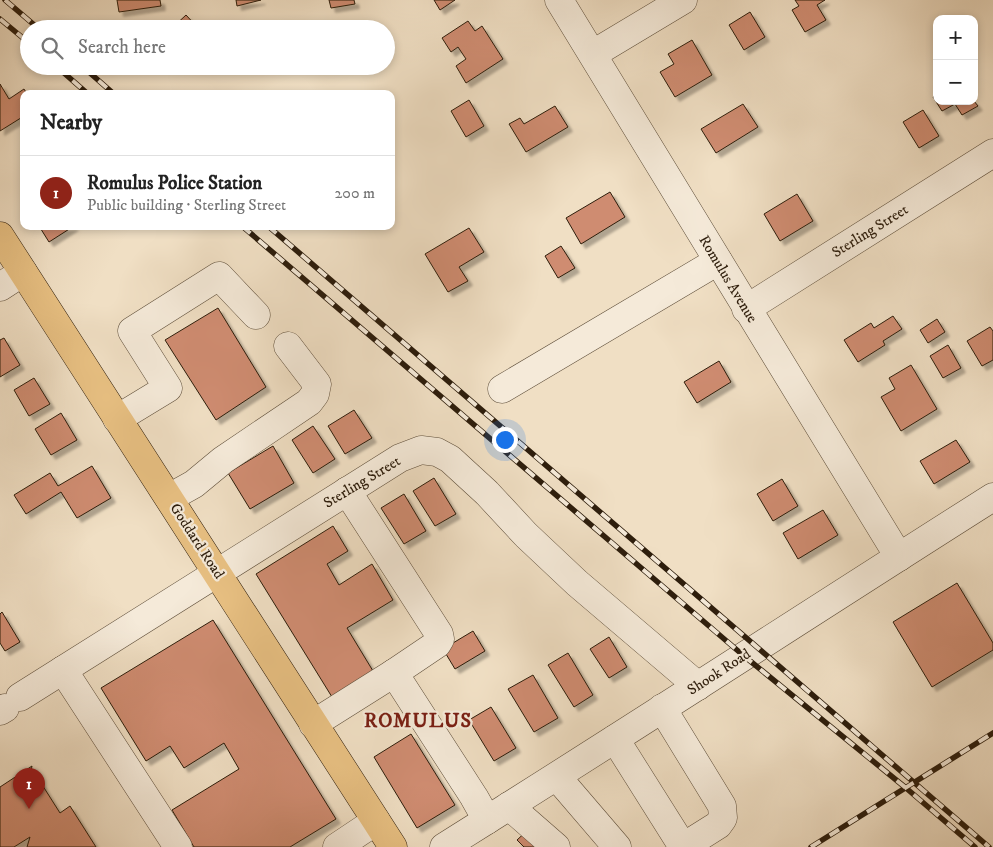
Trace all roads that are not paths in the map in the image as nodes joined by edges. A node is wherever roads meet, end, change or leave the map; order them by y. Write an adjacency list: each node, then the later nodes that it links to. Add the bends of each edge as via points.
1 (559, 0): 3 (street, Romulus Avenue)
2 (682, 0): 3 (street)
3 (592, 54): 6 (street, Romulus Avenue)
4 (993, 153): 9 (street, Sterling Street)
5 (0, 236): 7 (main road, Goddard Road)
6 (718, 261): 9 (street, Romulus Avenue); 12 (street)
7 (23, 272): 8 (street); 13 (main road, Goddard Road)
8 (0, 287)
9 (746, 309): 17 (street, Romulus Avenue)
10 (256, 315): 13 (street, via 220,276 132,331 168,388)
11 (288, 346): 16 (street, via 317,384 316,394 194,484)
12 (502, 389)
13 (117, 419): 16 (main road, Goddard Road)
14 (347, 491): 18 (street, Sterling Street); 20 (street, via 440,639); 21 (street, Sterling Street, via 400,458 421,450 437,452 450,459 577,583)
15 (993, 497): 17 (street, Shook Road)
16 (169, 498): 18 (main road, Goddard Road)
17 (899, 557): 21 (street, Shook Road)
18 (217, 572): 19 (street, Sterling Street); 24 (main road, Goddard Road)
19 (63, 670): 22 (street, Sterling Street); 30 (street)
20 (394, 673): 24 (street); 28 (street)
21 (698, 686): 23 (street, Shook Road)
22 (8, 706)
23 (662, 708): 25 (street, Shook Road); 36 (street, via 722,806 723,818 718,825)
24 (313, 724): 29 (main road, Goddard Road)
25 (615, 739): 26 (street, Shook Road); 36 (street)
26 (556, 777): 27 (street, Shook Road); 35 (street)
27 (509, 806): 28 (street, Shook Road); 34 (street)
28 (486, 820): 33 (street, Shook Road)
29 (376, 821): 31 (street); 32 (main road, Goddard Road)
30 (178, 847)
31 (337, 847)
32 (393, 847)
33 (444, 847)
34 (556, 847)
35 (617, 847)
36 (683, 847)

